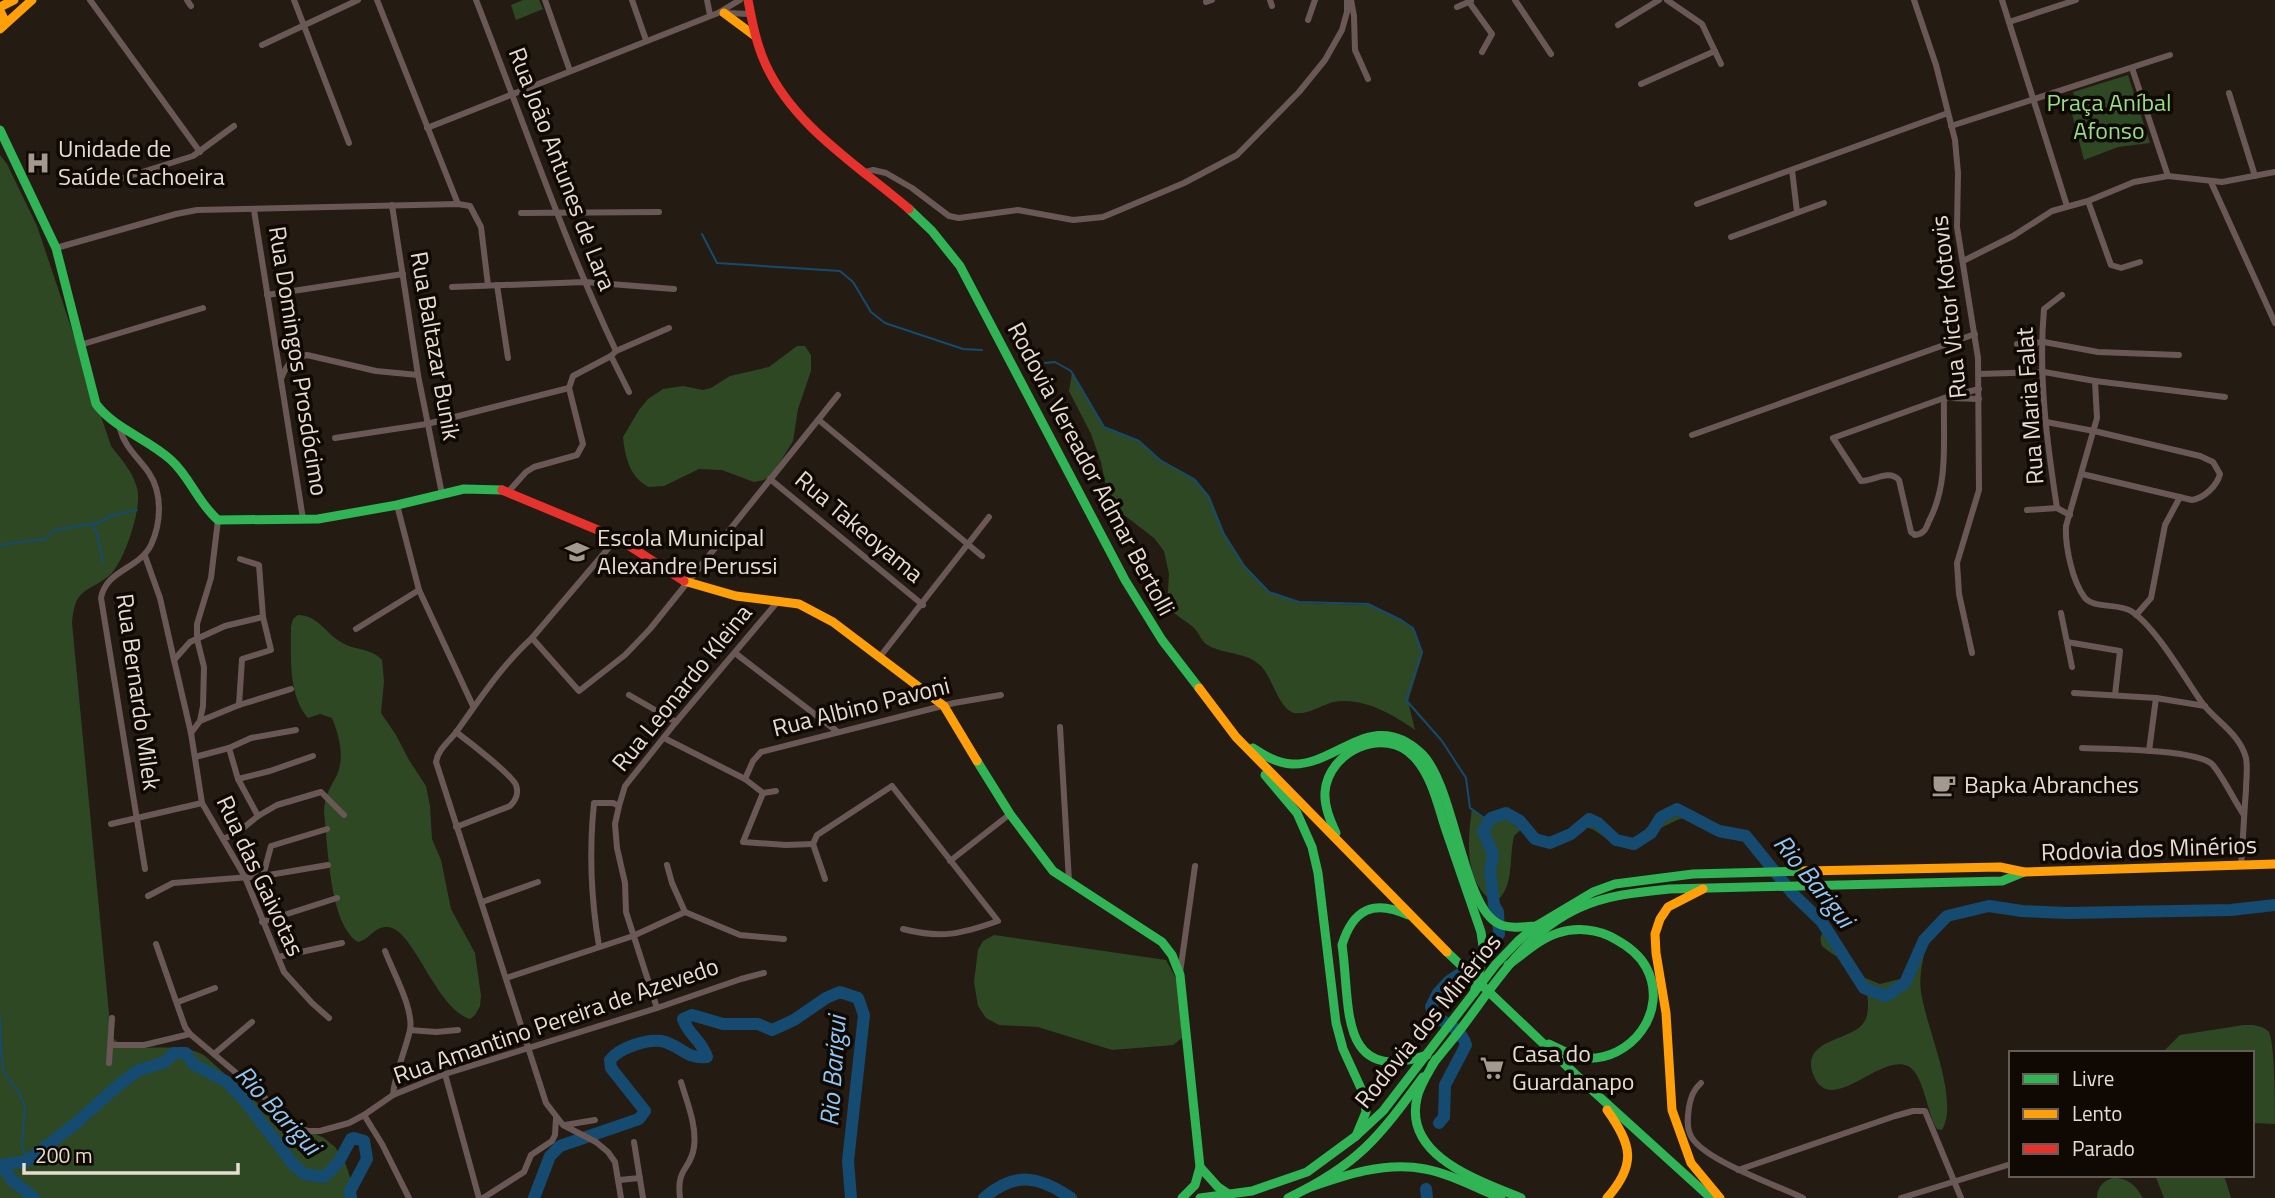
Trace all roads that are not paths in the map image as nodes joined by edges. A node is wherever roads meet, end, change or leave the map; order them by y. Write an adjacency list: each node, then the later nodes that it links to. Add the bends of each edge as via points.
1 (14, 0): 23 (main road)
2 (32, 0): 30 (main road)
3 (89, 0): 52 (street)
4 (294, 0): 29 (street)
5 (358, 0): 29 (street)
6 (377, 0): 49 (street)
7 (476, 0): 44 (street, Rua João Antunes de Lara)
8 (545, 0): 40 (street)
9 (632, 0): 32 (street)
10 (707, 0): 24 (street)
11 (740, 0): 24 (street)
12 (748, 0): 25 (main road, Rodovia Vereador Admar Bertolli)
13 (1315, 0): 26 (street)
14 (1349, 0): 41 (street, via 1355,50); 55 (street, via 1342,30 1325,60 1237,155 1103,217 1073,220 1018,210 959,218 949,216 886,173)
15 (1515, 0): 36 (street)
16 (1659, 0): 28 (street)
17 (1667, 0): 34 (street, via 1702,24)
18 (1914, 0): 46 (street, Rua Victor Kotovis)
19 (2002, 0): 27 (street)
20 (2077, 0): 27 (street)
21 (1471, 1): 22 (street); 35 (street, via 1492,34)
22 (1457, 7)
23 (0, 9): 30 (main road, via 5,19)
24 (717, 14): 25 (street); 31 (main road); 32 (street)
25 (750, 14): 31 (main road, Rodovia Vereador Admar Bertolli)
26 (1308, 20)
27 (2009, 22): 45 (street)
28 (1618, 25)
29 (304, 26): 33 (street); 51 (street)
30 (2, 28)
31 (755, 36): 55 (main road, Rodovia Vereador Admar Bertolli, via 783,95)
32 (646, 40): 40 (street)
33 (262, 45)
34 (1715, 51): 38 (street); 42 (street)
35 (1482, 52)
36 (1552, 54)
37 (2170, 55): 39 (street)
38 (1721, 64)
39 (2132, 68): 45 (street); 56 (street)
40 (570, 71): 44 (street)
41 (1368, 79)
42 (1641, 84)
43 (2229, 93): 57 (street)
44 (513, 96): 49 (street); 67 (street, Rua João Antunes de Lara)
45 (2034, 99): 48 (street); 65 (street)
46 (1948, 113): 48 (street, Rua Victor Kotovis); 53 (street)
47 (234, 125): 52 (street)
48 (1951, 126): 73 (street, Rua Victor Kotovis)
49 (427, 128): 62 (street)
50 (0, 130): 72 (main road)
51 (349, 143)
52 (200, 152): 59 (street)
53 (1792, 170): 63 (street); 69 (street)
54 (2275, 172): 57 (street)
55 (866, 173): 162 (main road, Rodovia Vereador Admar Bertolli, via 932,231 960,266 1125,580 1162,640)
56 (2168, 176): 58 (street); 60 (street, via 2134,182)
57 (2255, 176): 58 (street)
58 (2211, 182): 84 (street)
59 (104, 184)
60 (2088, 201): 65 (street); 74 (street, via 2111,265 2121,268)
61 (1824, 203): 69 (street)
62 (458, 204): 64 (street); 77 (street, via 470,206 481,227)
63 (1697, 204)
64 (392, 205): 66 (street); 75 (street, Rua Baltazar Bunik)
65 (2067, 206): 73 (street)
66 (254, 210): 72 (street, via 188,211); 81 (street, Rua Domingos Prosdócimo)
67 (556, 212): 68 (street); 70 (street); 76 (street, Rua João Antunes de Lara)
68 (659, 212)
69 (1797, 212): 71 (street)
70 (521, 213)
71 (1731, 237)
72 (56, 248): 89 (main road)
73 (1963, 261): 86 (street, Rua Victor Kotovis)
74 (2140, 262)
75 (403, 274): 81 (street); 95 (street, Rua Baltazar Bunik)
76 (585, 282): 78 (street); 80 (street); 90 (street, Rua João Antunes de Lara)
77 (488, 285): 78 (street); 79 (street)
78 (497, 285): 92 (street)
79 (452, 287)
80 (674, 289)
81 (267, 295): 97 (street, Rua Domingos Prosdócimo)
82 (2062, 295): 87 (street, Rua Maria Falat, via 2044,309)
83 (203, 309): 89 (street)
84 (2275, 323)
85 (669, 328): 90 (street)
86 (1975, 334): 94 (street, Rua Victor Kotovis); 110 (street)
87 (2043, 342): 88 (street); 91 (street, via 2098,352); 93 (street, Rua Maria Falat)
88 (2017, 344)
89 (80, 345): 108 (main road, via 96,404)
90 (613, 353): 98 (street, via 573,376); 100 (street, Rua João Antunes de Lara)
91 (2179, 355)
92 (508, 358)
93 (2044, 372): 94 (street); 96 (street); 106 (street, Rua Maria Falat)
94 (1979, 374): 99 (street, Rua Victor Kotovis)
95 (418, 376): 97 (street, via 307,355 288,362); 107 (street, Rua Baltazar Bunik)
96 (2095, 381): 102 (street); 109 (street, via 2098,408)
97 (280, 382): 122 (street, Rua Domingos Prosdócimo)
98 (569, 388): 107 (street); 114 (street, via 581,451 534,467)
99 (1979, 389): 103 (street); 104 (street, Rua Victor Kotovis)
100 (629, 392)
101 (838, 395): 105 (street)
102 (2224, 397)
103 (1944, 398): 103 (street, via 1833,438 1861,481 1896,476 1915,535 1924,531 1942,490); 104 (street)
104 (1979, 399): 141 (street, Rua Victor Kotovis, via 1979,490 1957,563)
105 (820, 421): 113 (street); 125 (street)
106 (2046, 422): 109 (street); 118 (street, Rua Maria Falat)
107 (427, 424): 111 (street); 115 (street, Rua Baltazar Bunik)
108 (120, 429): 123 (main road, via 170,459); 126 (street, Rua Bernardo Milek, via 123,442 149,473 158,495 159,521)
109 (2094, 430): 112 (street); 116 (street, via 2213,462 2220,474 2213,486 2199,498)
110 (1692, 435)
111 (335, 438)
112 (2082, 474): 116 (street); 120 (street)
113 (771, 479): 129 (street); 132 (street, Rua Takeoyama)
114 (509, 491): 115 (main road, via 481,487); 124 (main road)
115 (442, 494): 117 (main road)
116 (2180, 497): 134 (street, via 2165,524 2151,598)
117 (397, 505): 122 (main road); 130 (street)
118 (2057, 508): 119 (street); 120 (street, Rua Maria Falat)
119 (2027, 510)
120 (2070, 515): 134 (street, via 2067,552 2085,598)
121 (989, 517): 125 (street)
122 (303, 519): 123 (main road)
123 (218, 520): 138 (street)
124 (618, 538): 129 (main road); 137 (street)
125 (967, 543): 127 (street); 132 (street)
126 (145, 556): 143 (street, Rua das Gaivotas); 179 (street, Rua Bernardo Milek, via 108,581 101,597)
127 (982, 556)
128 (240, 559): 135 (street, via 259,565)
129 (688, 583): 131 (main road, via 736,596); 137 (street, via 625,655 579,691)
130 (419, 590): 136 (street); 152 (street)
131 (779, 600): 140 (street, Rua Leonardo Kleina); 142 (main road, via 817,612)
132 (923, 605): 142 (street)
133 (2061, 613): 139 (street)
134 (2136, 615): 154 (street)
135 (263, 617): 138 (street); 151 (street, via 271,650 242,659)
136 (356, 628)
137 (533, 638): 152 (street)
138 (197, 639): 143 (street); 155 (street, via 204,667)
139 (2067, 642): 144 (street); 149 (street, via 2120,651)
140 (734, 653): 156 (street, Rua Leonardo Kleina); 160 (street)
141 (1972, 653)
142 (879, 658): 153 (main road)
143 (174, 660): 161 (street, Rua das Gaivotas)
144 (2072, 667)
145 (291, 689): 151 (street)
146 (2074, 693): 149 (street)
147 (629, 695): 156 (street)
148 (1001, 695): 153 (street, Rua Albino Pavoni)
149 (2115, 695): 150 (street)
150 (2156, 698): 154 (street); 166 (street)
151 (239, 705): 155 (street)
152 (473, 706): 159 (street)
153 (943, 706): 160 (street, Rua Albino Pavoni); 175 (main road)
154 (2205, 706): 177 (street, via 2227,727 2245,755)
155 (200, 721): 161 (street)
156 (676, 722): 163 (street, Rua Leonardo Kleina)
157 (1060, 727): 198 (street)
158 (296, 730): 164 (street, via 251,738)
159 (456, 732): 181 (street, via 436,762); 181 (street, via 513,780 517,792 510,806)
160 (838, 732): 170 (street, Rua Albino Pavoni, via 761,752)
161 (191, 733): 168 (street, Rua das Gaivotas)
162 (1236, 737): 184 (main road, Rodovia Vereador Admar Bertolli); 206 (main road, via 1274,761 1290,764 1321,757 1373,735 1392,736 1410,744 1425,757 1436,777 1486,914 1504,927); 244 (main road, via 1297,813 1312,847 1336,1023 1364,1095 1366,1112)
163 (664, 738): 170 (street); 174 (street, Rua Leonardo Kleina, via 625,786)
164 (229, 748): 168 (street); 169 (street)
165 (2082, 748): 166 (street)
166 (2149, 751): 177 (street, via 2209,762)
167 (313, 756): 169 (street)
168 (195, 757): 173 (street, Rua das Gaivotas)
169 (238, 779): 178 (street)
170 (745, 779): 172 (street)
171 (776, 792): 172 (street)
172 (763, 793): 185 (street, via 743,842)
173 (202, 803): 179 (street); 183 (street, Rua das Gaivotas)
174 (619, 806): 208 (street, Rua Leonardo Kleina, via 616,836); 212 (street, via 594,803 591,876)
175 (1010, 814): 186 (street); 198 (main road, via 1053,871)
176 (344, 815): 178 (street, via 321,792)
177 (2244, 815): 190 (street)
178 (258, 816): 183 (street)
179 (136, 818): 180 (street); 192 (street, Rua Bernardo Milek)
180 (111, 824)
181 (456, 827): 202 (street)
182 (327, 829): 194 (street, via 271,846)
183 (223, 839): 195 (street, Rua das Gaivotas)
184 (1340, 841): 204 (main road, Rodovia Vereador Admar Bertolli); 220 (main road, via 1325,803 1334,766 1344,755 1371,743 1405,749 1429,779 1481,932 1484,954)
185 (813, 844): 186 (street, via 817,835 892,786); 196 (street)
186 (950, 861): 207 (street, via 998,921 970,931 932,936)
187 (328, 864): 194 (street)
188 (2275, 864): 190 (main road, Rodovia dos Minérios)
189 (667, 865): 203 (street)
190 (2241, 865): 193 (main road, Rodovia dos Minérios)
191 (1195, 866): 217 (street)
192 (145, 869)
193 (2024, 872): 199 (main road, Rodovia dos Minérios, via 2003,881); 206 (main road, Rodovia dos Minérios, via 2000,867 1693,874 1615,884 1592,892)
194 (264, 876): 195 (street)
195 (245, 877): 200 (street, via 173,883); 205 (street, Rua das Gaivotas)
196 (825, 879)
197 (538, 882): 202 (street)
198 (1069, 883): 217 (main road, via 1162,942)
199 (1703, 889): 215 (main road, Rodovia dos Minérios, via 1634,892 1581,908 1559,919); 266 (main road, via 1668,907 1655,934 1656,953 1666,1013 1672,1110 1691,1163)
200 (148, 896)
201 (337, 898): 205 (street)
202 (482, 902): 218 (street)
203 (685, 912): 208 (street); 209 (street, via 740,935)
204 (1417, 919): 229 (main road, Rodovia Vereador Admar Bertolli); 233 (main road, via 1398,909 1373,907 1351,921 1342,945 1353,1032 1360,1049 1387,1063)
205 (262, 922): 214 (street, Rua das Gaivotas)
206 (1536, 926): 220 (main road, Rodovia dos Minérios, via 1496,964)
207 (903, 929)
208 (633, 936): 212 (street); 222 (street, Rua Leonardo Kleina)
209 (784, 939)
210 (342, 943): 214 (street)
211 (156, 944): 221 (street)
212 (599, 946): 218 (street)
213 (385, 951): 226 (street, via 410,1016)
214 (278, 957): 224 (street, Rua das Gaivotas, via 284,972)
215 (1508, 965): 229 (main road, via 1554,934 1574,929 1597,930 1617,938 1647,963 1653,981 1653,1007 1634,1042 1613,1055 1582,1058); 233 (main road, Rodovia dos Minérios, via 1464,1024)
216 (764, 973): 222 (street, Rua Amantino Pereira de Azevedo)
217 (1180, 975): 247 (main road)
218 (506, 978): 231 (street)
219 (215, 988): 221 (street)
220 (1474, 993): 233 (main road, Rodovia dos Minérios)
221 (178, 1002): 228 (street)
222 (657, 1008): 231 (street, Rua Amantino Pereira de Azevedo)
223 (112, 1018): 230 (street)
224 (329, 1018)
225 (252, 1022): 232 (street)
226 (410, 1030): 227 (street); 239 (street)
227 (458, 1030)
228 (190, 1034): 230 (street, via 144,1045); 232 (street, Rua Amantino Pereira de Azevedo)
229 (1539, 1040): 238 (main road, Rodovia Vereador Admar Bertolli)
230 (111, 1045): 234 (street)
231 (528, 1048): 235 (street, Rua Amantino Pereira de Azevedo); 241 (street, via 546,1103)
232 (214, 1054): 240 (street, Rua Amantino Pereira de Azevedo, via 292,1125 320,1131)
233 (1434, 1054): 244 (main road, Rodovia dos Minérios); 252 (main road, Rodovia dos Minérios, via 1377,1138 1354,1160); 263 (main road, via 1415,1108 1430,1150 1445,1164)
234 (109, 1063)
235 (445, 1074): 239 (street, Rua Amantino Pereira de Azevedo); 255 (street)
236 (681, 1082): 258 (street, via 695,1135 694,1150 680,1174)
237 (1701, 1083): 248 (street, via 1692,1095 1689,1133)
238 (1593, 1091): 264 (main road, via 1629,1147 1630,1163 1620,1185); 265 (main road, Rodovia Vereador Admar Bertolli)
239 (393, 1095): 240 (street, Rua Amantino Pereira de Azevedo)
240 (364, 1115): 254 (street)
241 (556, 1118): 243 (street); 255 (street, via 552,1141 531,1155 524,1172)
242 (595, 1120): 243 (street)
243 (563, 1125): 250 (street, via 608,1152)
244 (1356, 1136): 253 (main road, Rodovia dos Minérios, via 1307,1172)
245 (634, 1142): 249 (street)
246 (2009, 1165): 251 (street)
247 (1200, 1167): 253 (main road); 259 (main road, via 1198,1181)
248 (1738, 1170): 251 (street, via 1895,1116 1925,1111); 267 (street)
249 (640, 1178): 250 (street); 257 (street)
250 (619, 1180): 256 (street)
251 (1956, 1181): 268 (street); 269 (street)
252 (1308, 1188): 261 (main road, Rodovia dos Minérios); 262 (main road, via 1353,1173 1423,1168)
253 (1230, 1195): 260 (main road, Rodovia dos Minérios)
254 (409, 1198)
255 (481, 1198)
256 (621, 1198)
257 (643, 1198)
258 (680, 1198)
259 (1182, 1198)
260 (1200, 1198)
261 (1288, 1198)
262 (1501, 1198)
263 (1521, 1198)
264 (1607, 1198)
265 (1711, 1198)
266 (1720, 1198)
267 (1802, 1198)
268 (1901, 1198)
269 (1961, 1198)

